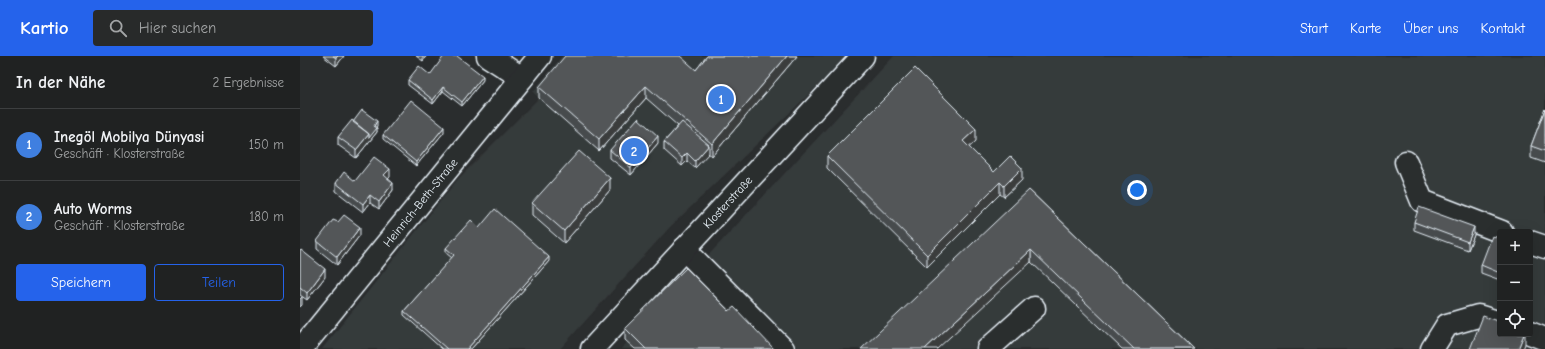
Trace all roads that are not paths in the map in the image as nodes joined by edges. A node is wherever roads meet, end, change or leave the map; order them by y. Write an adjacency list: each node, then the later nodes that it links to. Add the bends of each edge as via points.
1 (488, 56): 4 (street)
2 (540, 56): 4 (street, Heinrich-Beth-Straße)
3 (863, 56): 9 (street, Klosterstraße)
4 (522, 78): 14 (street, Heinrich-Beth-Straße)
5 (1406, 162): 6 (street, via 1422,200)
6 (1497, 230)
7 (1533, 243): 8 (street)
8 (1545, 248)
9 (684, 249): 15 (street, Klosterstraße); 16 (street)
10 (1034, 308): 17 (street)
11 (1497, 322): 18 (street, via 1478,316 1447,325)
12 (1533, 335): 13 (street)
13 (1545, 339)
14 (301, 349)
15 (592, 349)
16 (783, 349)
17 (988, 349)
18 (1432, 349)

